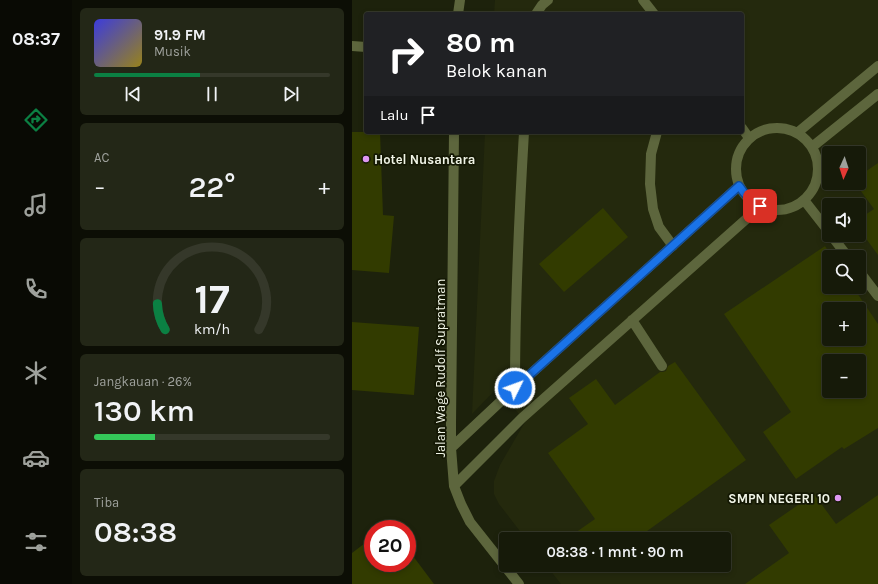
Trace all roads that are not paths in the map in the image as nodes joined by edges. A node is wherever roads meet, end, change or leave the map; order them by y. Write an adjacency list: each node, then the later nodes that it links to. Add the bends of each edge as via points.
1 (460, 0): 4 (street)
2 (548, 0): 5 (street)
3 (643, 0): 6 (street)
4 (458, 12)
5 (537, 12)
6 (652, 12)
7 (352, 46): 8 (street)
8 (364, 47)
9 (878, 66): 12 (street)
10 (878, 94): 17 (street)
11 (744, 130): 16 (street)
12 (797, 133): 16 (street, via 776,128 762,131); 17 (street)
13 (454, 134): 30 (street, Jalan Wage Rudolf Supratman)
14 (524, 134): 29 (street, via 519,212)
15 (656, 134): 23 (street, via 651,154 652,209 659,227)
16 (750, 138): 18 (street, via 739,152 737,160 736,178)
17 (812, 147): 19 (street, via 817,175 810,193)
18 (739, 186): 20 (street, via 745,195); 23 (street)
19 (804, 200): 20 (street, via 778,210); 21 (street)
20 (760, 206): 27 (street)
21 (822, 223)
22 (836, 242): 24 (street)
23 (673, 246): 29 (street)
24 (843, 250)
25 (866, 280): 26 (street)
26 (878, 296)
27 (632, 320): 28 (street); 31 (street, via 522,418)
28 (662, 366)
29 (515, 388): 30 (street)
30 (451, 448): 31 (street, Jalan Wage Rudolf Supratman)
31 (454, 486): 32 (street, Jalan Wage Rudolf Supratman, via 470,522)
32 (519, 584)

